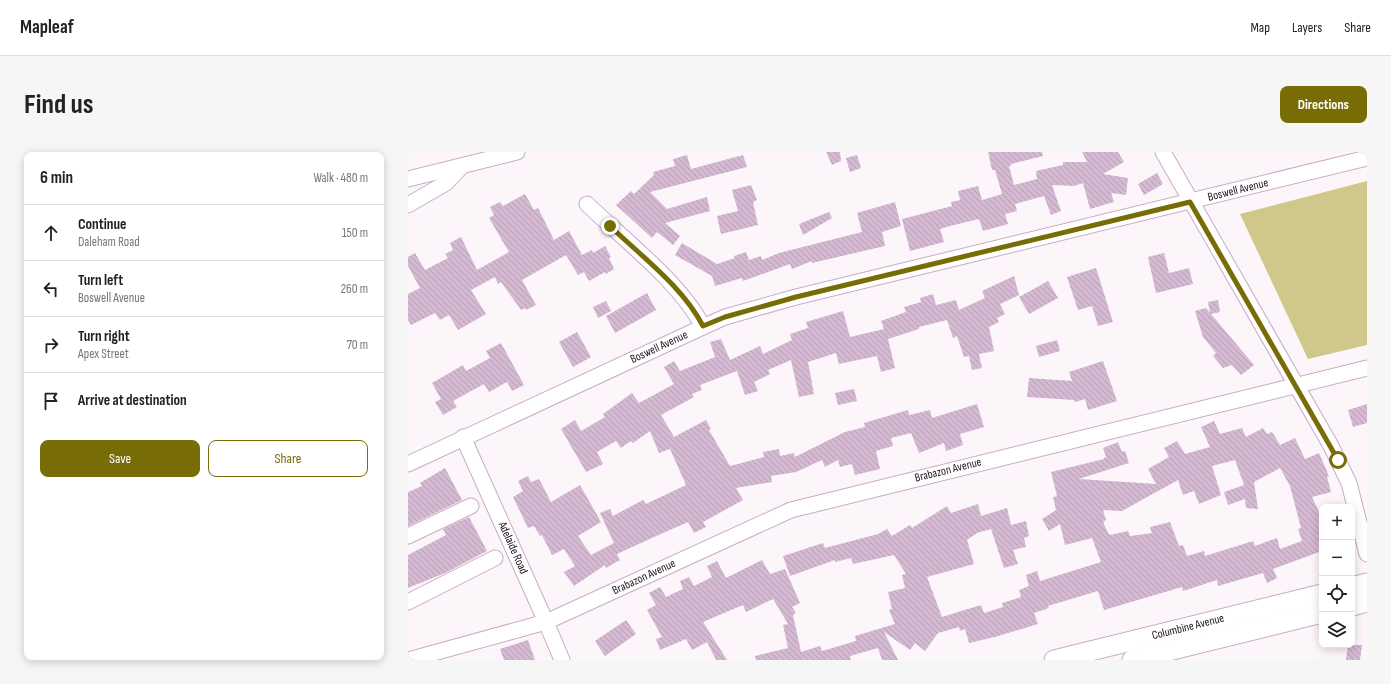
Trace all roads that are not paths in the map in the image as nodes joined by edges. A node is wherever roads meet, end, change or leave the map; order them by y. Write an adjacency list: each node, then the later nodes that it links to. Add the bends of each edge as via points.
1 (517, 152): 4 (street)
2 (1163, 152): 6 (street)
3 (1367, 158): 6 (street, Boswell Avenue)
4 (462, 166): 5 (street); 8 (street, via 446,183)
5 (408, 179)
6 (1190, 202): 9 (street, Boswell Avenue, via 796,297 725,317); 11 (street)
7 (587, 204): 9 (street, via 676,289)
8 (408, 205)
9 (703, 326): 12 (street, Boswell Avenue)
10 (1367, 368): 11 (street, Brabazon Avenue)
11 (1296, 386): 16 (street, via 1349,483); 25 (street, Brabazon Avenue, via 791,510)
12 (463, 437): 13 (street, Boswell Avenue); 25 (street, Adelaide Road)
13 (408, 464)
14 (471, 506): 15 (street)
15 (408, 536)
16 (1367, 554)
17 (495, 558): 21 (street)
18 (1367, 584): 19 (main road)
19 (1355, 586)
20 (1319, 595): 26 (main road, Columbine Avenue)
21 (408, 602)
22 (1367, 602): 23 (main road)
23 (1355, 605)
24 (1319, 615): 30 (main road, Columbine Avenue)
25 (546, 622): 27 (street, Brabazon Avenue); 28 (street, Adelaide Road)
26 (1117, 652): 29 (main road, Columbine Avenue)
27 (408, 660)
28 (562, 660)
29 (1054, 660)
30 (1132, 660)

